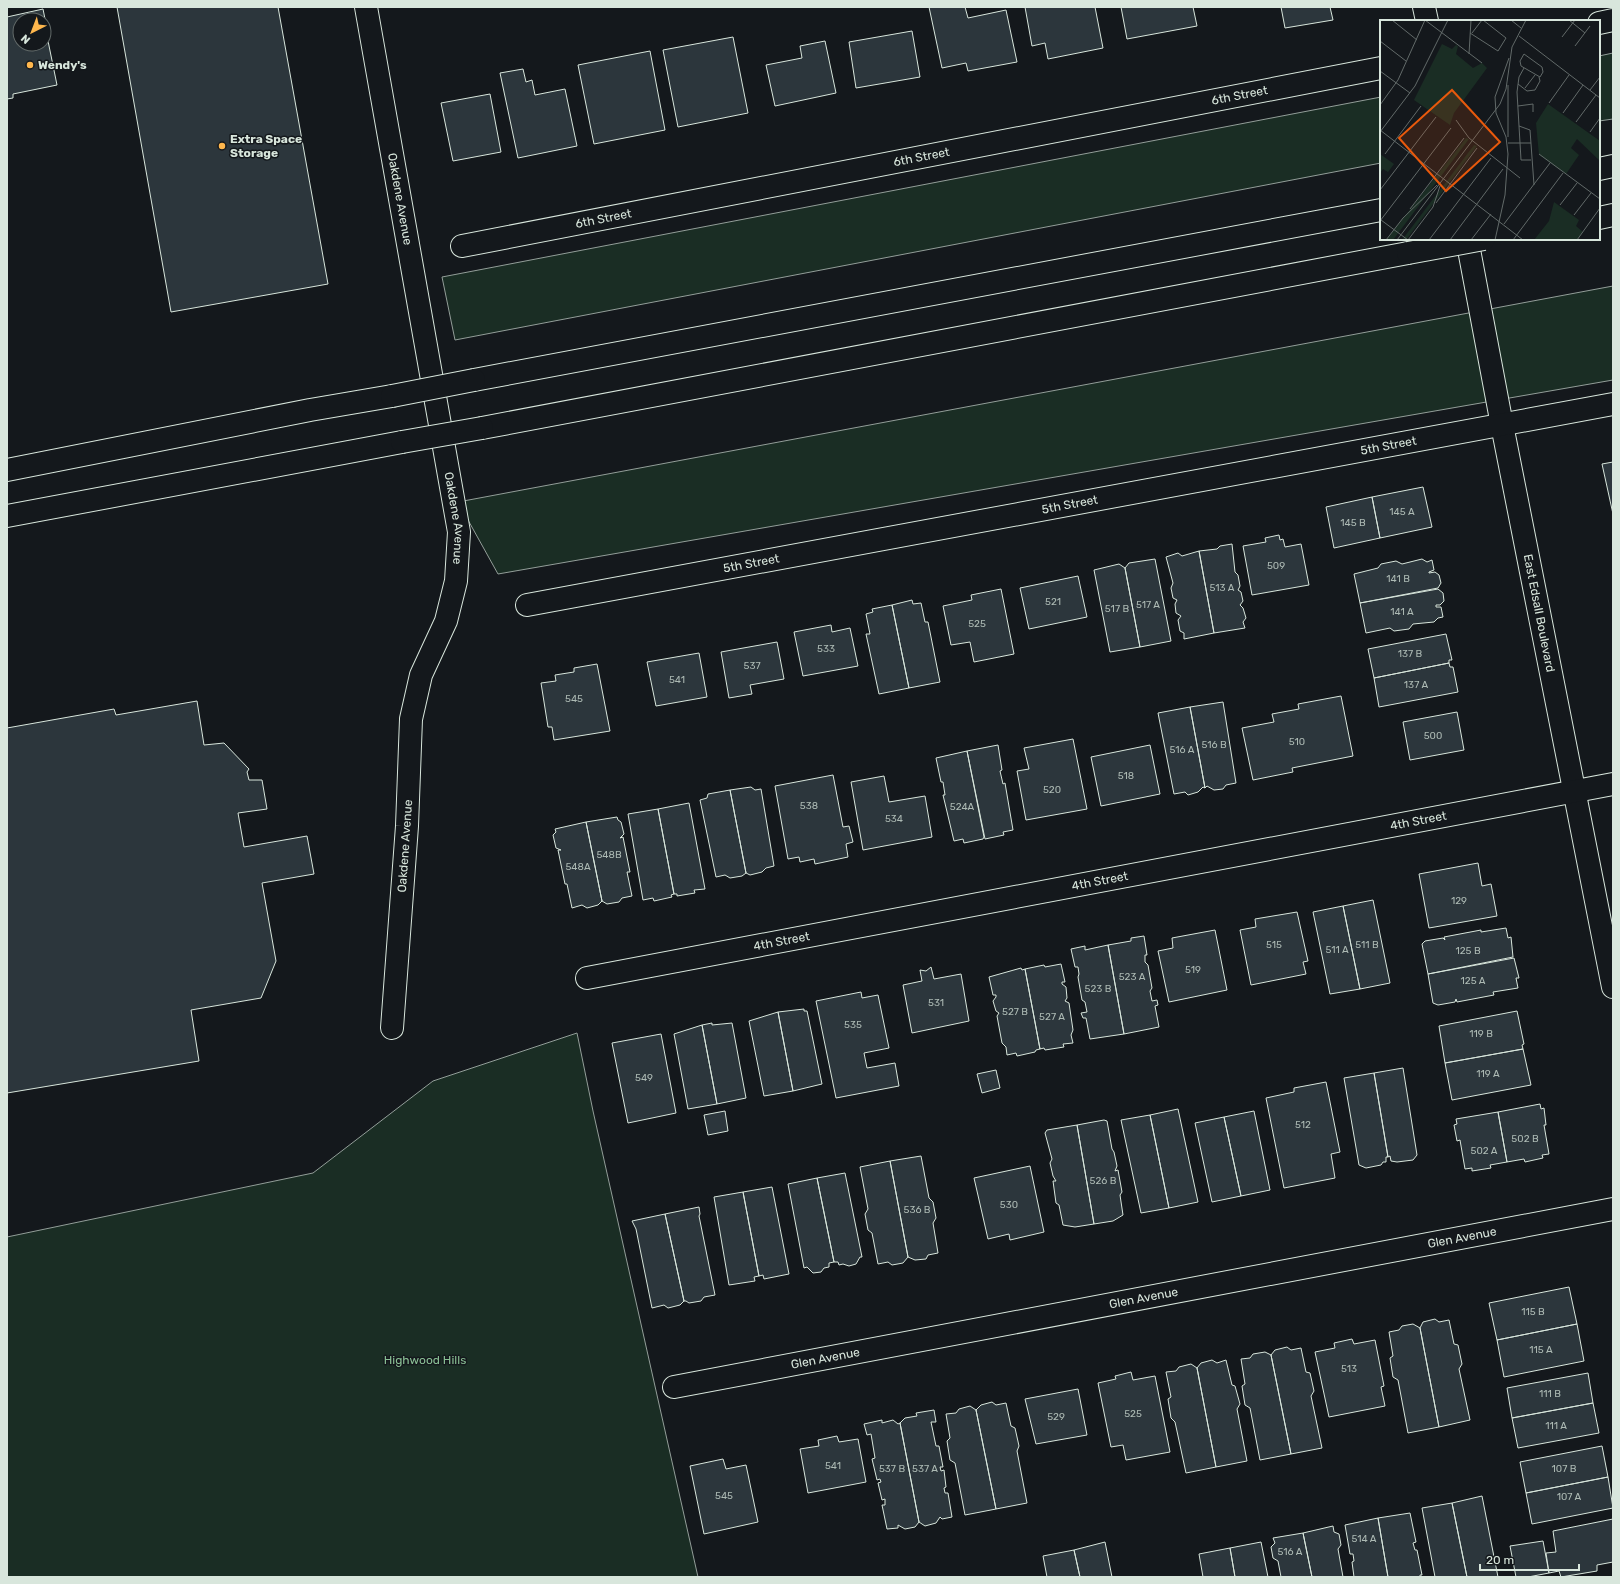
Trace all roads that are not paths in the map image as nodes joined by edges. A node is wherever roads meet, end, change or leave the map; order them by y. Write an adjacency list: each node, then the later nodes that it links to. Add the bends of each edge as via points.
1 (366, 7): 26 (main road, Oakdene Avenue, via 459,532 456,581 446,621 421,675 411,719 407,826)
2 (1424, 7): 3 (main road)
3 (1427, 20)
4 (1613, 20): 5 (main road)
5 (1600, 22)
6 (1380, 68): 16 (main road, 6th Street)
7 (1613, 166): 8 (main road)
8 (1600, 169)
9 (1380, 210): 19 (main road, bridge, via 310,410)
10 (1613, 215): 11 (main road)
11 (1600, 218)
12 (1600, 223): 13 (main road)
13 (1613, 225)
14 (1467, 240): 18 (main road, East Edsall Boulevard)
15 (1479, 240): 20 (main road, bridge)
16 (462, 246)
17 (1613, 404): 18 (main road, 5th Street)
18 (1502, 425): 21 (main road, 5th Street); 23 (main road, East Edsall Boulevard)
19 (7, 470)
20 (7, 516)
21 (527, 605)
22 (1613, 784): 23 (main road, 4th Street)
23 (1575, 791): 24 (main road, 4th Street); 25 (main road, East Edsall Boulevard)
24 (587, 978)
25 (1613, 987)
26 (392, 1028)
27 (1613, 1209): 28 (main road, Glen Avenue)
28 (674, 1387)

